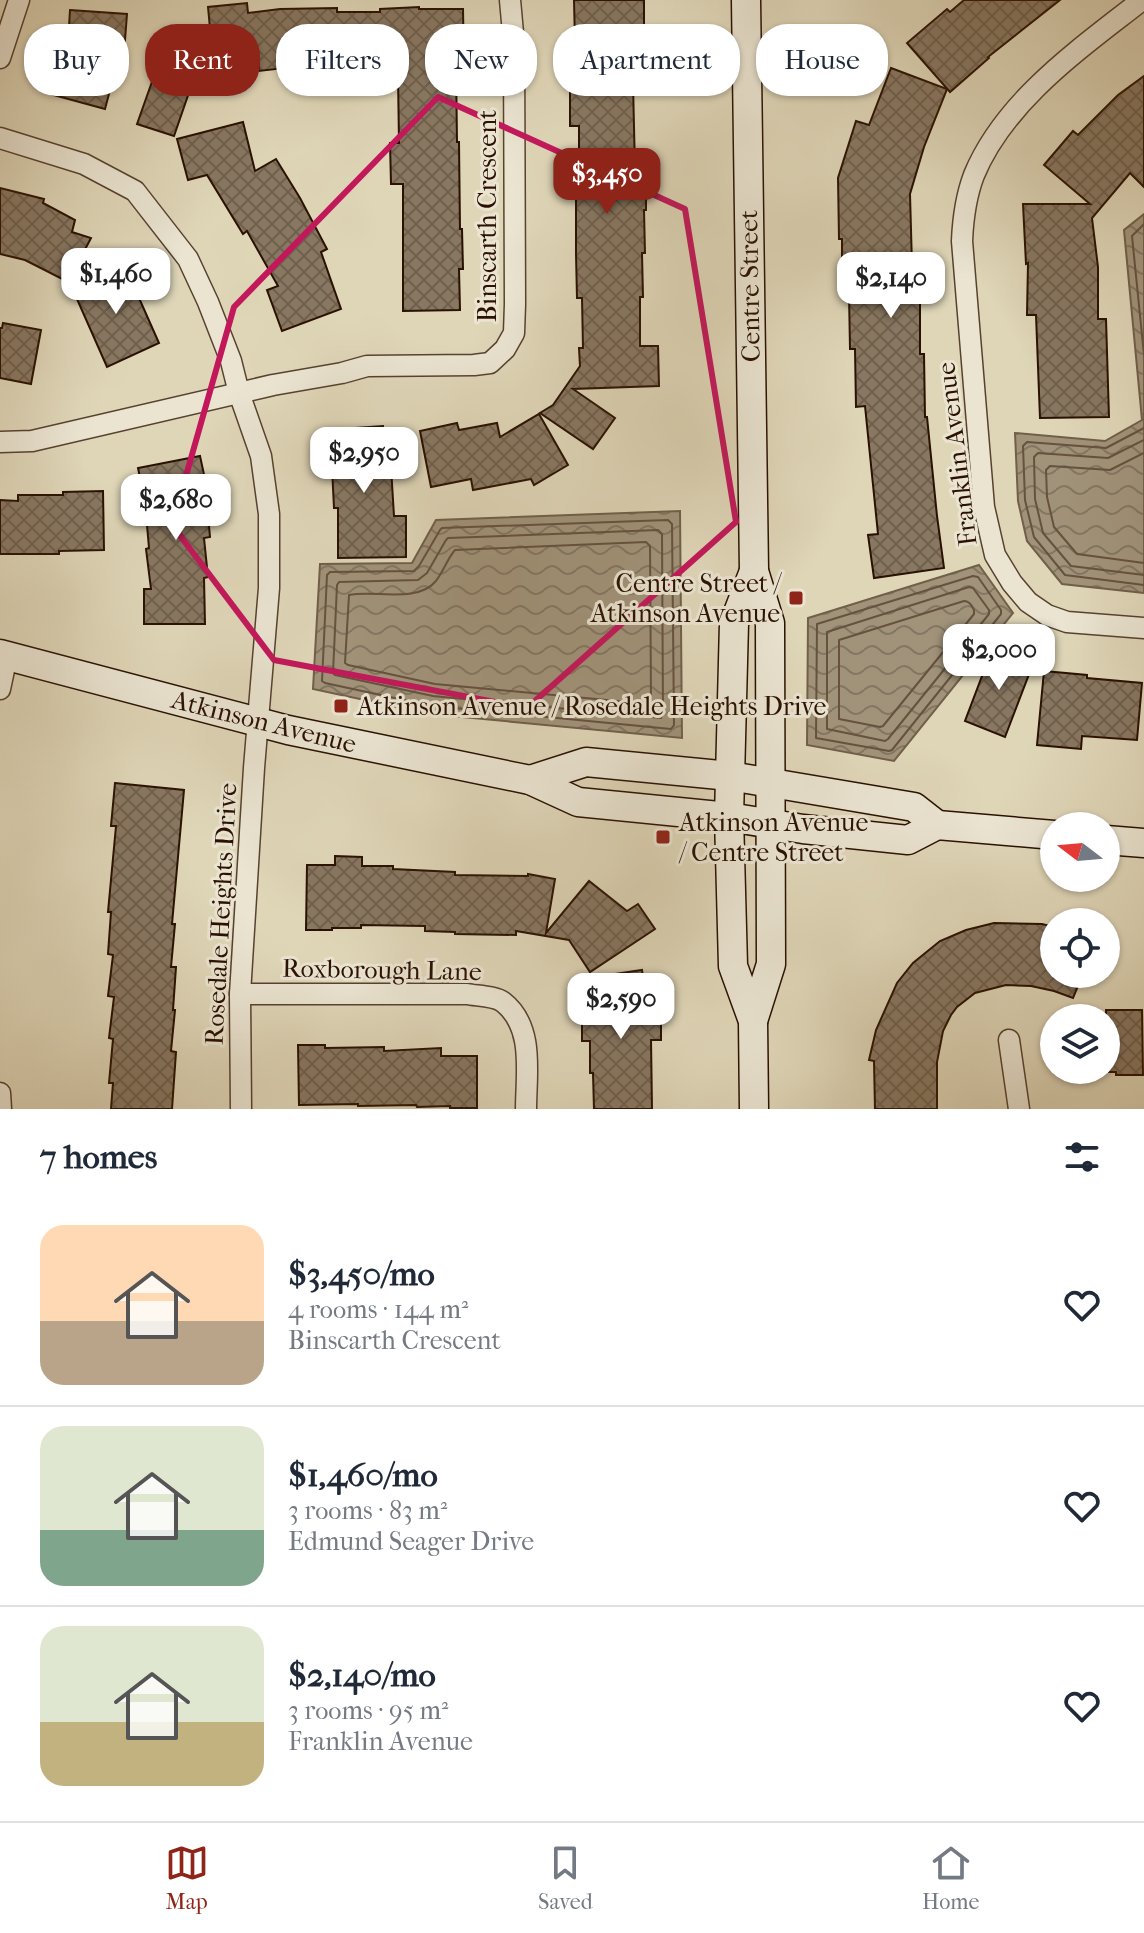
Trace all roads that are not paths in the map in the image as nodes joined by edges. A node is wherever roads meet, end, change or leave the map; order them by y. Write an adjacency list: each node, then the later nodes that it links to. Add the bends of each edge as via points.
1 (19, 0): 5 (street)
2 (510, 0): 7 (street, Binscarth Crescent, via 515,304 514,333 505,349 490,363 367,366)
3 (746, 0): 9 (main road, Centre Street)
4 (1142, 0): 10 (street, Franklin Avenue, via 1075,53 1007,121 974,174 962,241 984,507 995,555 1028,602 1047,615 1067,622)
5 (0, 58)
6 (0, 138): 7 (street, Rosedale Heights Drive, via 84,164 135,191 188,259)
7 (239, 393): 8 (street, Binscarth Crescent, via 32,441); 13 (street, Rosedale Heights Drive, via 261,456 269,514)
8 (0, 442)
9 (754, 571): 14 (main road, Centre Street, via 734,623); 16 (main road, Centre Street, via 770,623)
10 (1144, 628)
11 (4, 655): 12 (street); 13 (main road, Atkinson Avenue)
12 (0, 689)
13 (258, 721): 15 (main road, Atkinson Avenue); 23 (street, Rosedale Heights Drive)
14 (730, 776): 15 (main road, Atkinson Avenue, via 586,762); 16 (main road, Atkinson Avenue); 17 (main road, Centre Street)
15 (530, 780): 17 (main road, Atkinson Avenue, via 578,802)
16 (771, 783): 18 (main road, Centre Street); 19 (main road, Atkinson Avenue, via 914,807)
17 (729, 817): 18 (main road, Atkinson Avenue); 24 (main road, Centre Street, via 733,966)
18 (771, 824): 19 (main road, Atkinson Avenue, via 908,840); 24 (main road, Centre Street, via 771,964)
19 (937, 825): 20 (main road, Atkinson Avenue)
20 (1040, 834)
21 (1120, 841): 22 (main road)
22 (1144, 843)
23 (240, 994): 28 (street, Rosedale Heights Drive); 29 (street, Roxborough Lane, via 467,994 502,1000 526,1041)
24 (753, 1021): 30 (main road, Centre Street)
25 (1009, 1040): 31 (street)
26 (0, 1093): 27 (street)
27 (1, 1109)
28 (241, 1109)
29 (526, 1109)
30 (754, 1109)
31 (1019, 1109)

